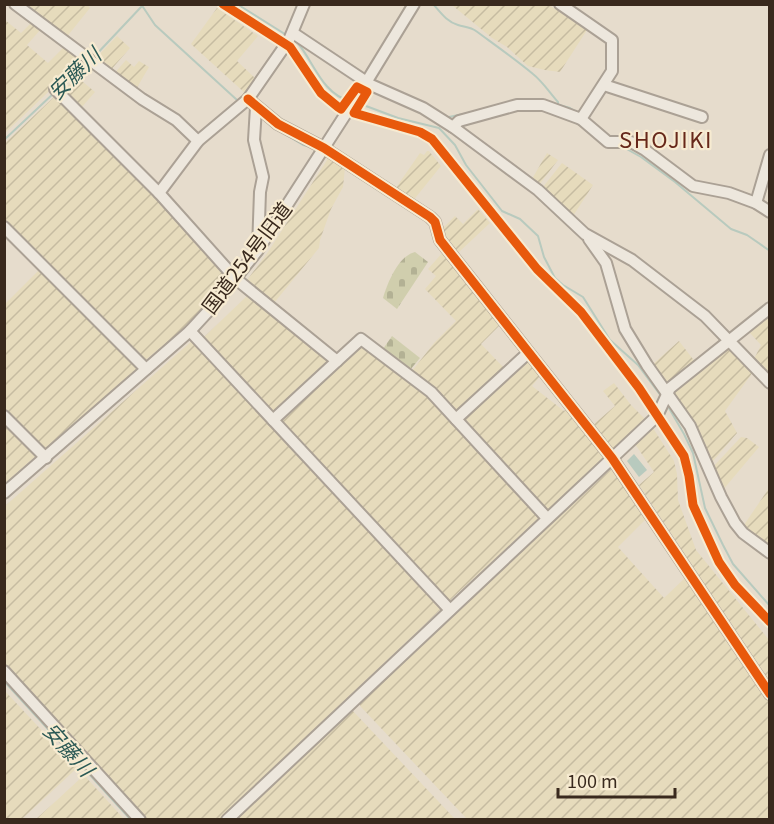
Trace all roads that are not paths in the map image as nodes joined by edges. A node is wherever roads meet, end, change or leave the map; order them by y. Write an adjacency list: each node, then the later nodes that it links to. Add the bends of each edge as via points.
1 (15, 4): 14 (street, via 141,99 176,120)
2 (304, 4): 5 (street)
3 (414, 4): 6 (street, 国道254号旧道)
4 (560, 4): 7 (street, via 612,40 612,70)
5 (293, 33): 6 (street); 9 (street)
6 (367, 81): 13 (street); 15 (street, 国道254号旧道)
7 (604, 85): 11 (street); 12 (street)
8 (55, 89): 17 (street)
9 (248, 99): 10 (street); 14 (street)
10 (256, 107): 15 (street, via 278,124); 22 (street, via 254,140 263,177)
11 (702, 117)
12 (581, 120): 13 (street, via 530,104 459,121); 18 (street, via 608,142 631,142 645,150 693,186)
13 (453, 127): 21 (street, via 538,190)
14 (198, 141): 17 (street)
15 (324, 148): 22 (street, 国道254号旧道); 27 (street, via 435,222 440,240)
16 (770, 155): 18 (street)
17 (159, 193): 23 (street)
18 (756, 203): 19 (street)
19 (770, 212)
20 (4, 227): 29 (street)
21 (585, 234): 26 (street, via 650,272); 31 (street, via 606,262 625,329)
22 (258, 250): 23 (street, 国道254号旧道)
23 (236, 279): 25 (street, 国道254号旧道); 28 (street)
24 (770, 308): 26 (street)
25 (190, 331): 29 (street, 国道254号旧道); 34 (street)
26 (729, 339): 30 (street); 31 (street)
27 (528, 353): 33 (street); 36 (street)
28 (337, 361): 33 (street, via 361,339 431,392); 34 (street)
29 (146, 369): 35 (street, 国道254号旧道)
30 (770, 383)
31 (667, 394): 36 (street, via 657,416); 39 (street, via 690,426 735,524)
32 (4, 416): 35 (street)
33 (456, 419): 38 (street)
34 (273, 420): 40 (street)
35 (46, 458): 37 (street, 国道254号旧道)
36 (612, 458): 38 (street); 42 (street)
37 (4, 494)
38 (548, 518): 40 (street)
39 (770, 554)
40 (450, 610): 44 (street)
41 (4, 671): 43 (street)
42 (770, 694)
43 (140, 819)
44 (227, 819)

